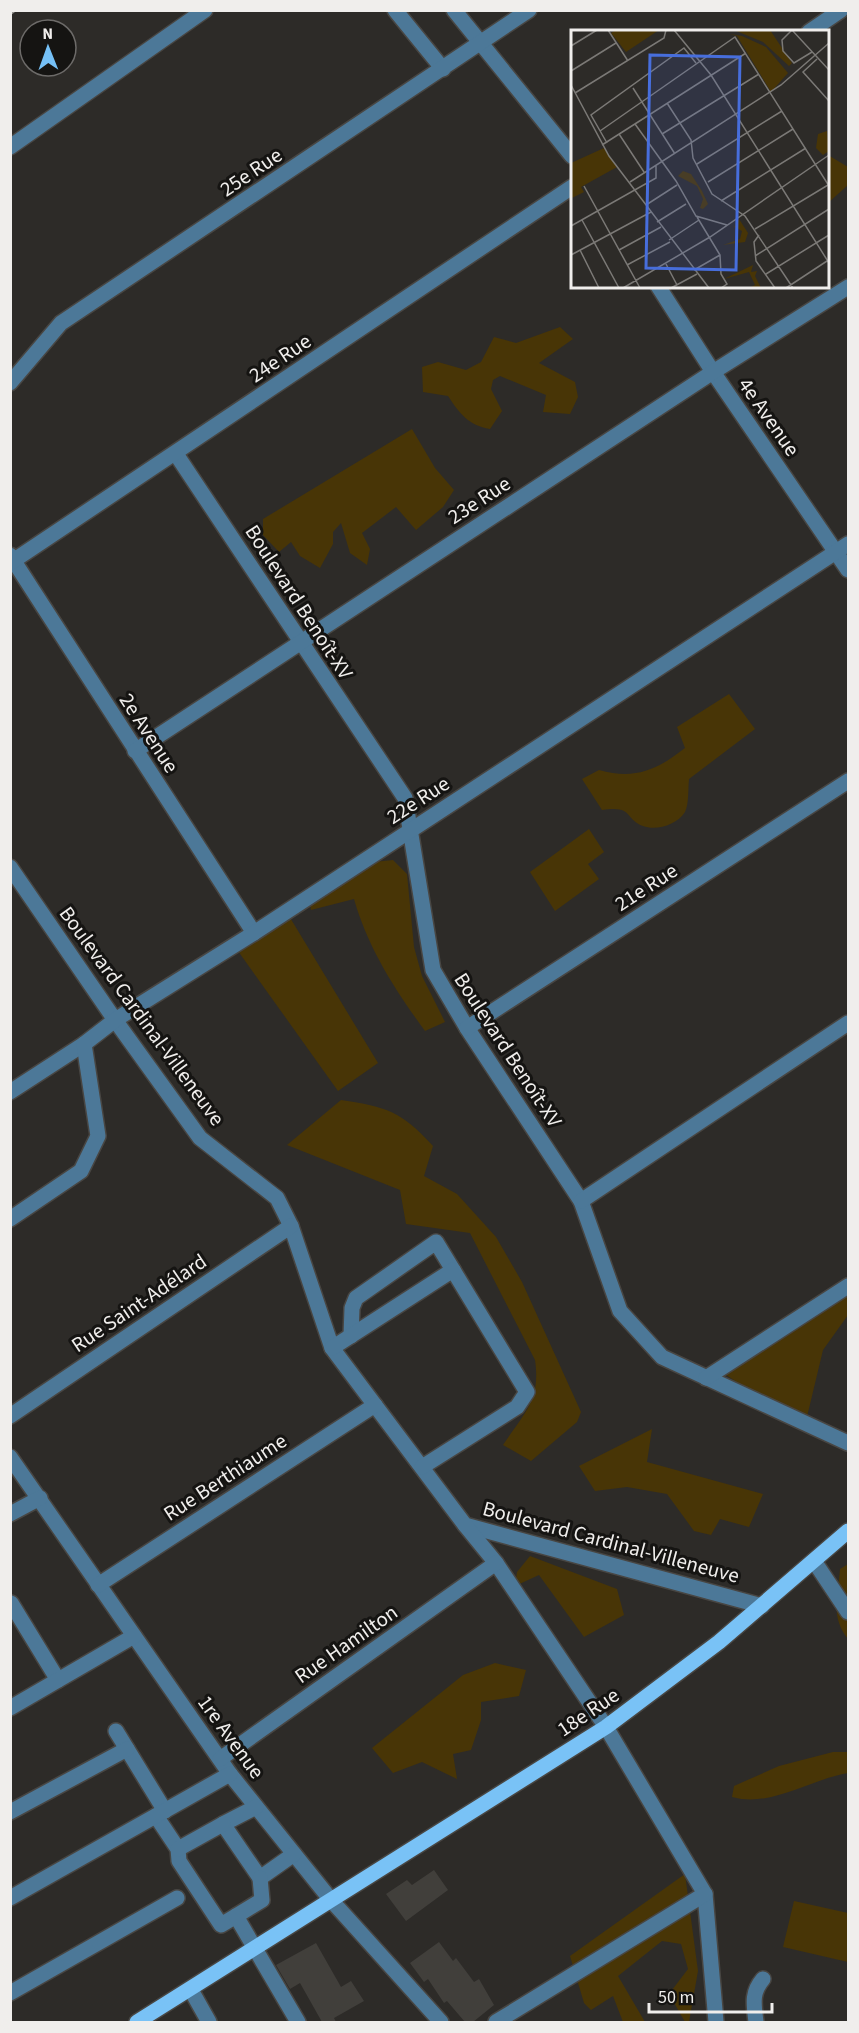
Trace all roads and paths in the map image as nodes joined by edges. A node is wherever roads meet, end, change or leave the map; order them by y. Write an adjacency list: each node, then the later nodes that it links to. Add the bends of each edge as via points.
1 (205, 10): 9 (street)
2 (395, 10): 8 (street)
3 (454, 10): 7 (street)
4 (529, 10): 7 (street, 25e Rue)
5 (841, 10): 6 (street)
6 (812, 30)
7 (483, 43): 8 (street, 25e Rue); 10 (street)
8 (443, 69): 15 (street, 25e Rue, via 61,323)
9 (10, 147)
10 (571, 153)
11 (571, 188): 16 (street, 24e Rue)
12 (849, 287): 14 (street, 23e Rue)
13 (659, 288): 14 (street, 4e Avenue)
14 (712, 372): 17 (street, 4e Avenue); 20 (street, 23e Rue)
15 (10, 383)
16 (177, 454): 18 (street, 24e Rue); 20 (street, Boulevard Benoît-XV)
17 (842, 548): 19 (street, 4e Avenue); 23 (street, 22e Rue)
18 (12, 560): 21 (street, 2e Avenue)
19 (849, 570)
20 (300, 643): 21 (street, 23e Rue); 23 (street, Boulevard Benoît-XV, via 405,798)
21 (135, 751): 25 (street, 2e Avenue)
22 (849, 781): 28 (street, 21e Rue)
23 (410, 831): 25 (street, 22e Rue); 28 (street, Boulevard Benoît-XV, via 433,970)
24 (10, 867): 26 (street, Boulevard Cardinal-Villeneuve)
25 (254, 933): 26 (street, 22e Rue)
26 (115, 1020): 29 (street, 22e Rue); 33 (street, Boulevard Cardinal-Villeneuve, via 200,1138 277,1198)
27 (849, 1023): 31 (street)
28 (467, 1028): 31 (street, Boulevard Benoît-XV)
29 (84, 1044): 30 (street, 22e Rue); 32 (street, via 98,1136 81,1172)
30 (10, 1092)
31 (581, 1201): 38 (street, Boulevard Benoît-XV, via 620,1311 662,1357)
32 (10, 1219)
33 (291, 1226): 37 (street, Boulevard Cardinal-Villeneuve); 40 (street, Rue Saint-Adélard)
34 (453, 1270): 36 (street); 36 (street, via 435,1242 356,1298); 43 (street, via 526,1392 517,1407)
35 (849, 1286): 38 (street)
36 (351, 1336): 37 (street)
37 (332, 1348): 39 (street, Boulevard Cardinal-Villeneuve)
38 (706, 1378): 41 (street, Boulevard Benoît-XV)
39 (375, 1405): 43 (street, Boulevard Cardinal-Villeneuve); 50 (street, Rue Berthiaume)
40 (10, 1416)
41 (849, 1443)
42 (10, 1457): 44 (street, 1re Avenue)
43 (422, 1467): 46 (street, Boulevard Cardinal-Villeneuve)
44 (40, 1498): 45 (street); 50 (street, 1re Avenue)
45 (10, 1514)
46 (465, 1525): 49 (street); 52 (street, Boulevard Cardinal-Villeneuve)
47 (849, 1531): 48 (main road, 18e Rue)
48 (814, 1561): 52 (main road, 18e Rue); 53 (street)
49 (496, 1563): 58 (street); 61 (street, Rue Hamilton)
50 (98, 1585): 55 (street, 1re Avenue)
51 (11, 1603): 54 (street)
52 (762, 1606): 58 (main road, 18e Rue)
53 (849, 1612)
54 (15, 1620): 56 (street)
55 (134, 1636): 56 (street); 61 (street, 1re Avenue)
56 (58, 1680): 57 (street)
57 (10, 1708)
58 (606, 1727): 70 (street); 73 (main road, 18e Rue)
59 (116, 1731): 60 (street)
60 (127, 1749): 64 (street); 65 (street)
61 (220, 1759): 62 (street, 1re Avenue)
62 (230, 1774): 63 (street, 1re Avenue); 65 (street)
63 (256, 1807): 66 (street); 68 (street, 1re Avenue)
64 (10, 1812)
65 (160, 1813): 67 (street); 71 (street)
66 (223, 1824): 67 (street); 69 (street)
67 (178, 1849): 74 (street, via 179,1861 220,1925)
68 (294, 1854): 69 (street); 73 (street, 1re Avenue)
69 (260, 1878): 74 (street, via 262,1900)
70 (705, 1894): 83 (street); 84 (street)
71 (10, 1898)
72 (177, 1898): 78 (street)
73 (331, 1900): 75 (main road, 18e Rue); 82 (street, 1re Avenue)
74 (236, 1916): 75 (street)
75 (255, 1950): 77 (main road, 18e Rue); 81 (street)
76 (763, 1979): 85 (street, via 753,1997)
77 (191, 1990): 79 (main road, 18e Rue); 80 (street)
78 (10, 1994)
79 (137, 2022)
80 (209, 2022)
81 (298, 2022)
82 (441, 2022)
83 (496, 2022)
84 (716, 2022)
85 (756, 2022)

